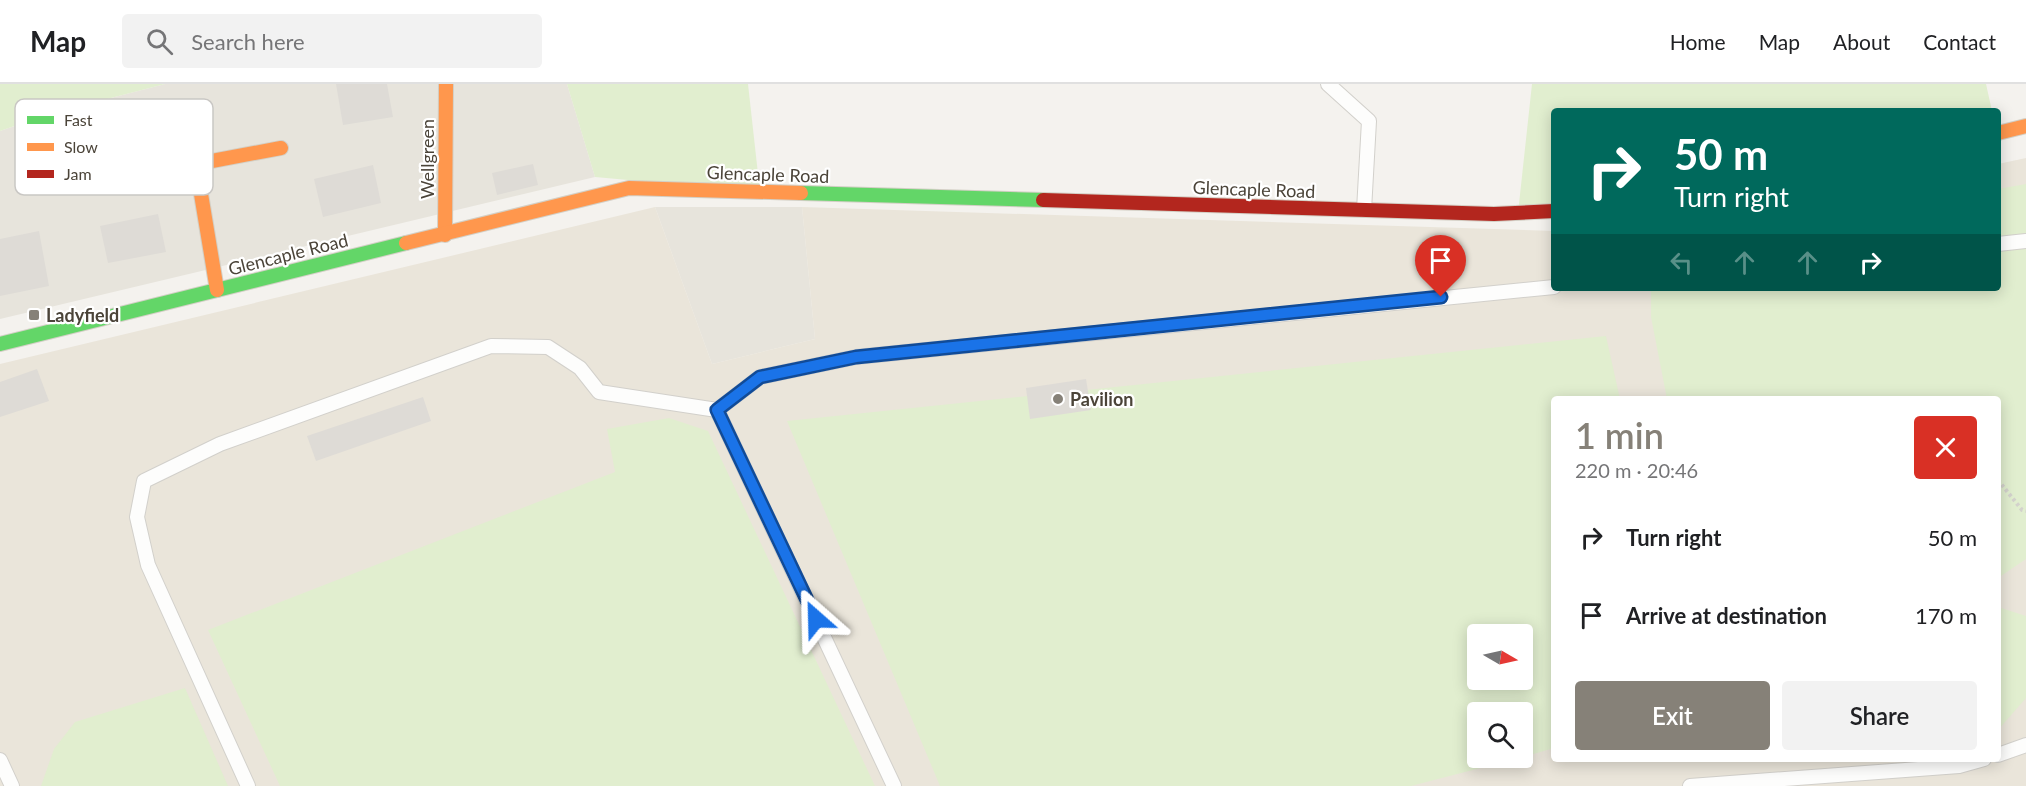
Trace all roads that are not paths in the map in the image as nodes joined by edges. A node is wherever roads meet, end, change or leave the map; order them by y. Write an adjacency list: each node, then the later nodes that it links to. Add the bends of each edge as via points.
1 (446, 84): 10 (main road, Wellgreen)
2 (1328, 84): 8 (lane, via 1369,121)
3 (2026, 126): 4 (main road)
4 (2001, 132)
5 (280, 148): 6 (main road)
6 (213, 161)
7 (201, 195): 14 (main road)
8 (1364, 210): 9 (main road, Glencaple Road, via 1494,214); 10 (main road, Glencaple Road, via 629,188)
9 (1551, 211)
10 (445, 235): 14 (main road, Glencaple Road)
11 (2026, 241): 12 (lane)
12 (2001, 244)
13 (1551, 286): 16 (lane, via 856,357 760,377)
14 (217, 290): 15 (main road, Glencaple Road)
15 (0, 344)
16 (717, 410): 23 (lane, via 599,392 580,368 548,347 491,346 219,444 144,481 136,517 148,565); 24 (lane)
17 (2025, 748): 18 (lane)
18 (2001, 754)
19 (0, 760): 22 (lane)
20 (1973, 762): 21 (lane)
21 (1774, 783): 25 (lane)
22 (12, 786)
23 (248, 786)
24 (894, 786)
25 (1690, 786)

